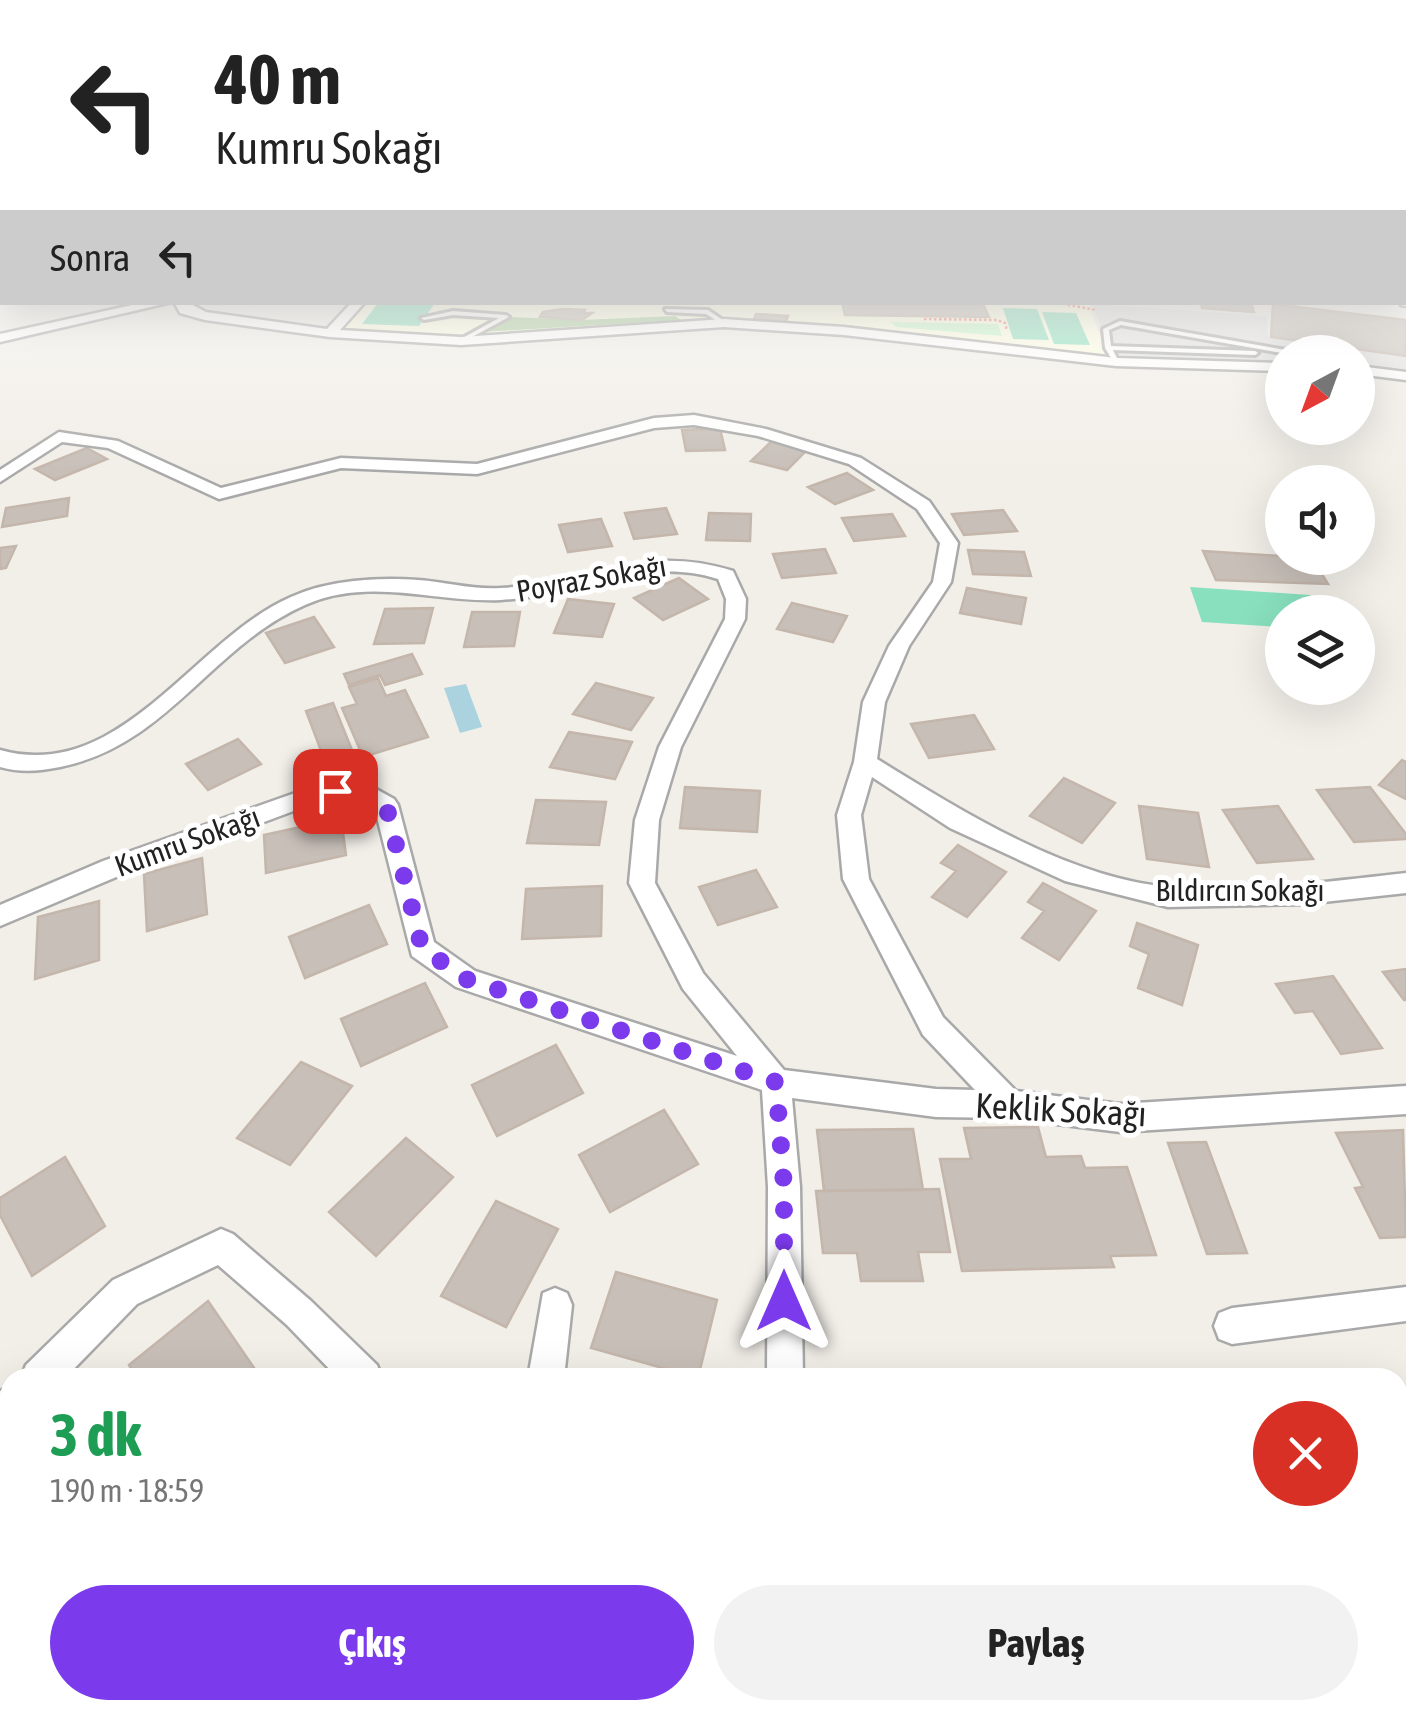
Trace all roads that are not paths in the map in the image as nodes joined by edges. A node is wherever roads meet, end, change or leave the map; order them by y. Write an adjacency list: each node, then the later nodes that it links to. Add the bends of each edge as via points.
1 (130, 310): 8 (street)
2 (163, 310): 8 (street, via 68,332)
3 (205, 310): 9 (street)
4 (351, 310): 9 (street)
5 (711, 310): 7 (lane)
6 (424, 318): 11 (lane, via 452,312 506,317)
7 (724, 323): 11 (street); 15 (street)
8 (29, 333): 10 (street)
9 (330, 333): 11 (street)
10 (0, 338)
11 (461, 341)
12 (1108, 348): 13 (lane, via 1106,326 1120,322); 14 (lane); 15 (lane)
13 (1265, 349)
14 (1265, 352)
15 (1116, 362): 16 (street)
16 (1265, 367)
17 (1375, 372): 18 (street)
18 (1406, 376)
19 (0, 478): 21 (street, via 60,437 112,444 219,494 341,463 476,469 694,420 836,455 922,505 949,543 942,582 899,646 874,702)
20 (0, 758): 24 (street, Poyraz Sokağı, via 12,764 58,761 109,747 262,619 302,598 408,585 507,594 667,561 726,574 736,598 735,619 670,747 646,820 642,883 692,982)
21 (865, 762): 22 (street, Bıldırcın Sokağı, via 959,822 1058,866 1168,897 1305,894); 26 (street, via 850,815 856,879 934,1026)
22 (1406, 883)
23 (0, 916): 24 (street, Kumru Sokağı, via 294,802 358,787 386,805 422,948 466,979)
24 (776, 1082): 26 (street, Keklik Sokağı, via 936,1103); 33 (street)
25 (1406, 1100): 26 (street, Keklik Sokağı, via 1120,1118)
26 (1008, 1104)
27 (555, 1304): 32 (street)
28 (1406, 1304): 29 (street)
29 (1232, 1326)
30 (49, 1368): 31 (street, via 125,1292 221,1246)
31 (354, 1368)
32 (547, 1368)
33 (785, 1368)

